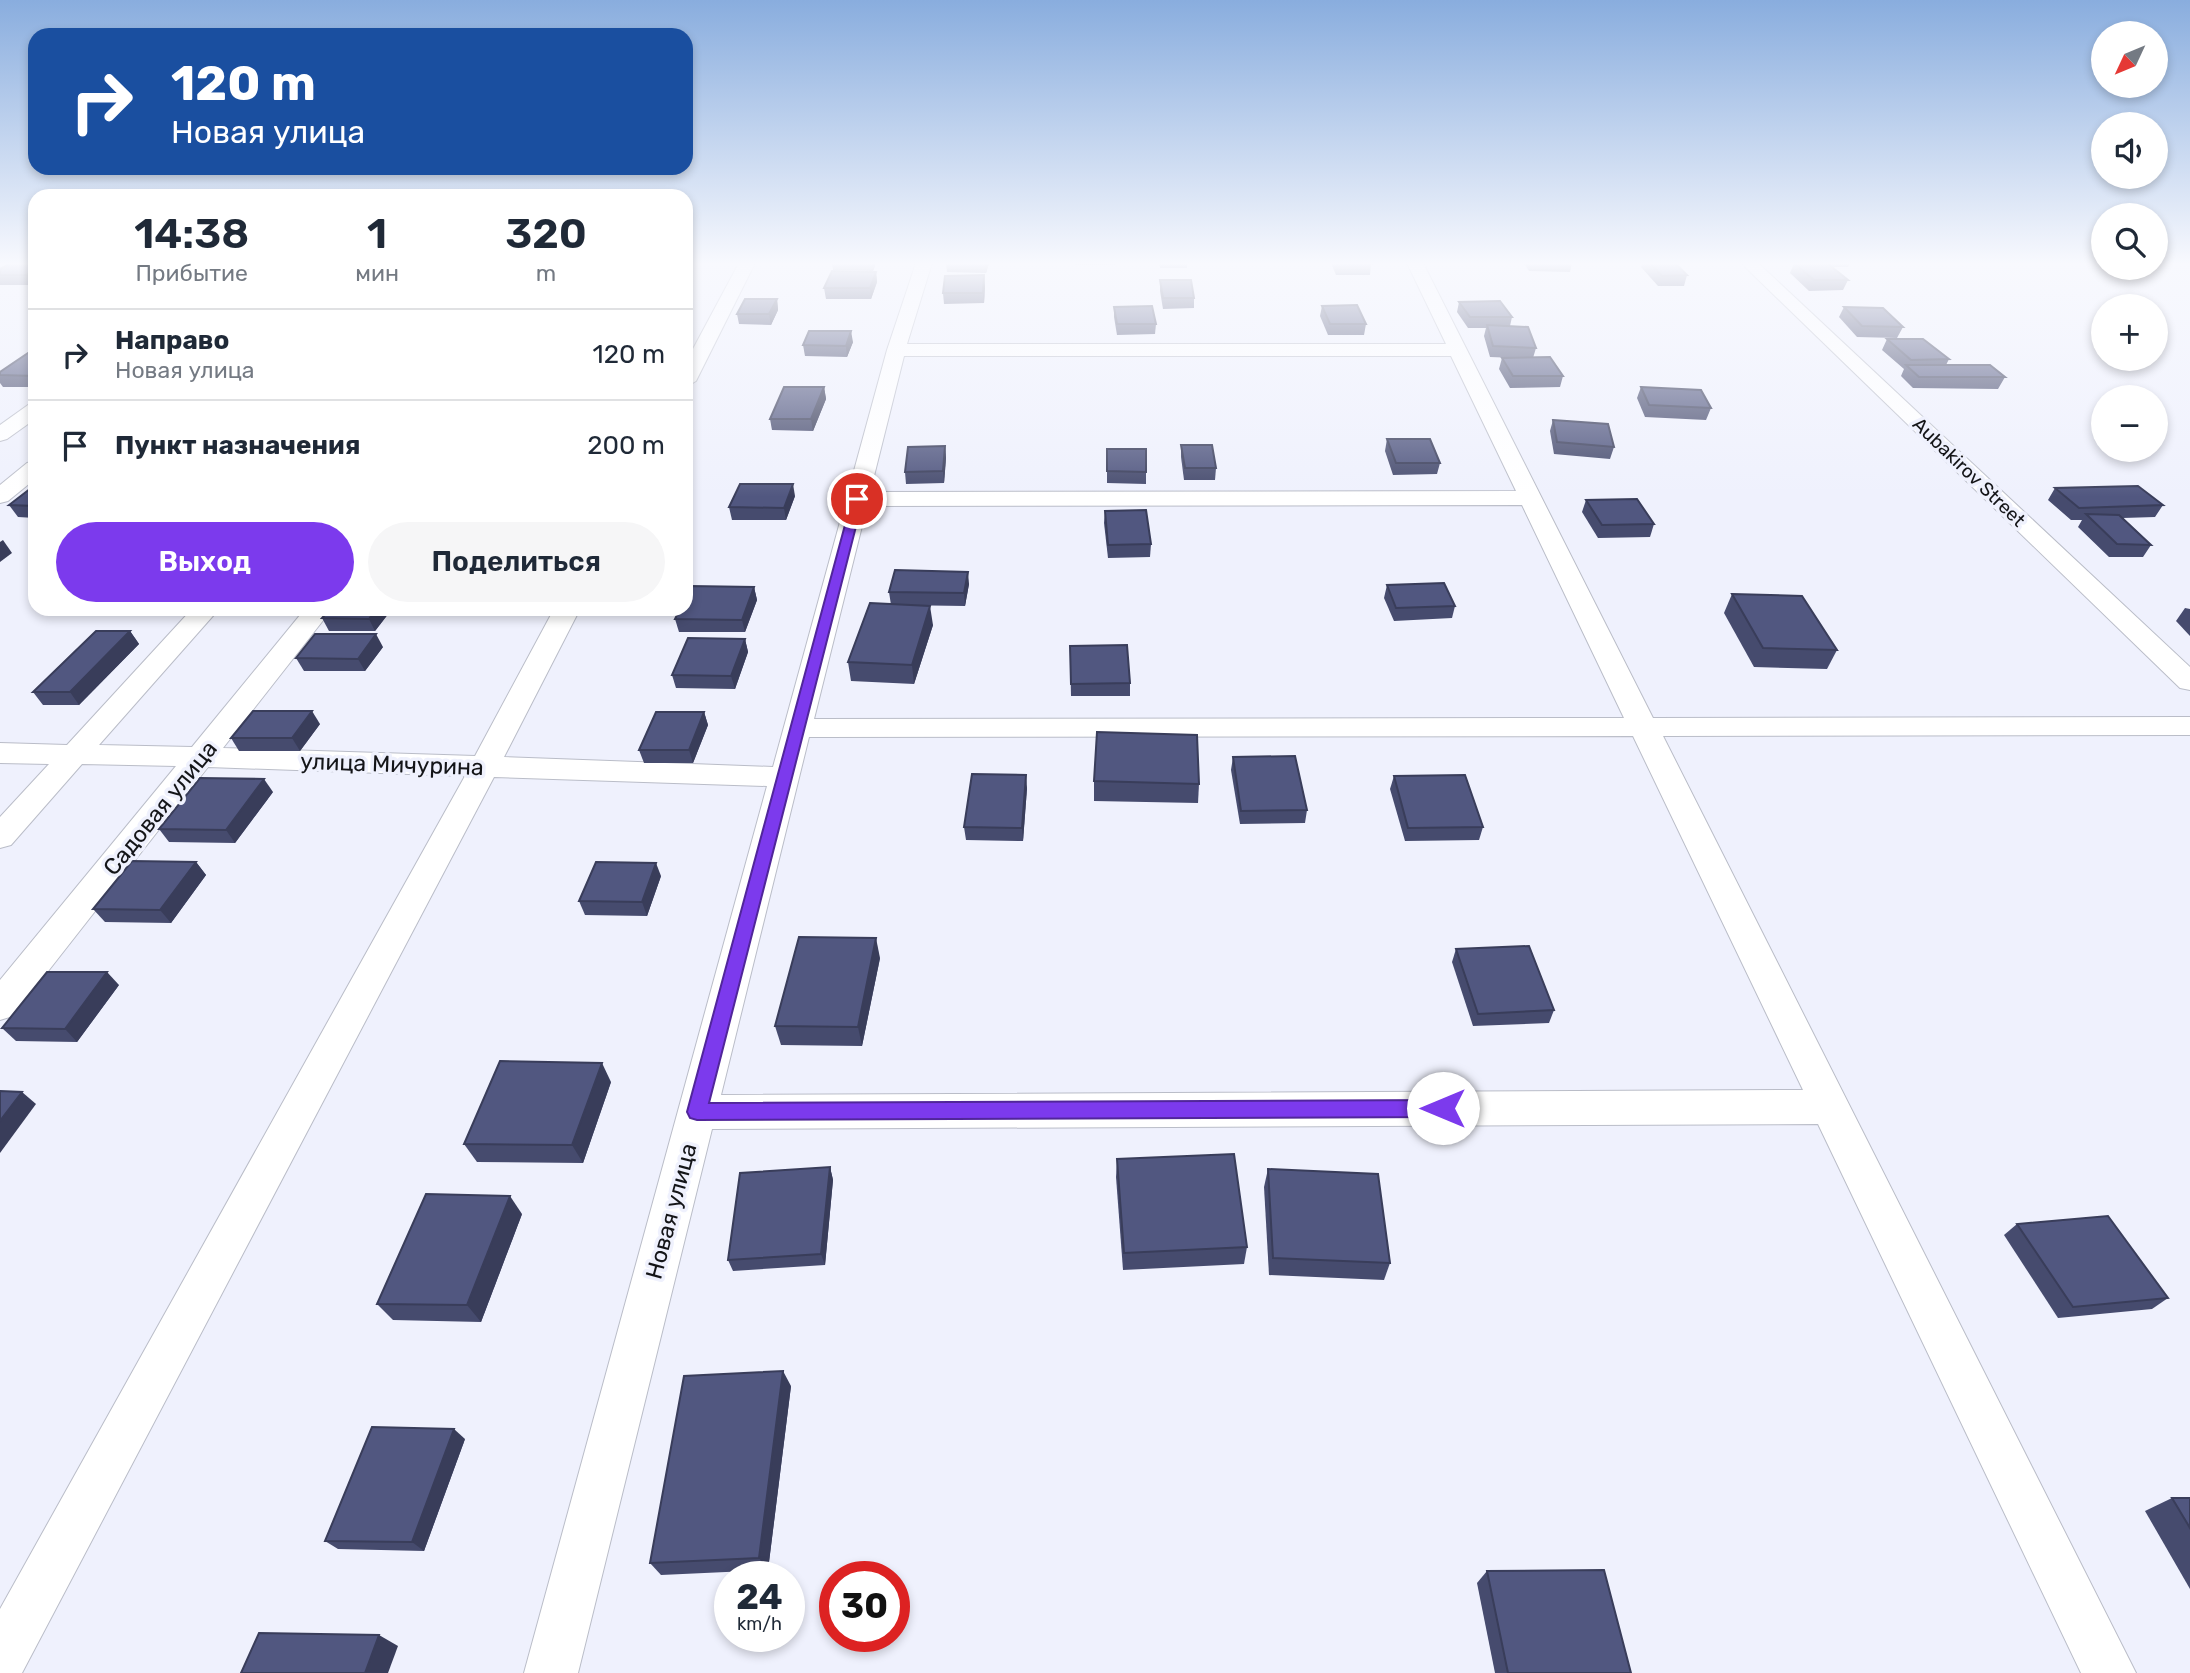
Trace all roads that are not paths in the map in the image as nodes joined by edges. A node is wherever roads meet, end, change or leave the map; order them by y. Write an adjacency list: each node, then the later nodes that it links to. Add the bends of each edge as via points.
1 (707, 341): 7 (street)
2 (899, 341): 6 (street, Новая улица)
3 (1454, 341): 5 (street)
4 (1831, 341): 17 (street, Aubakirov Street)
5 (1458, 349): 6 (street); 12 (street)
6 (896, 350): 13 (street, Новая улица)
7 (693, 367)
8 (28, 414): 9 (street)
9 (0, 435)
10 (28, 474): 11 (street)
11 (0, 496)
12 (1531, 498): 13 (street); 19 (street)
13 (857, 499): 20 (street, Новая улица)
14 (200, 616): 22 (street)
15 (314, 616): 23 (street, Садовая улица)
16 (563, 616): 24 (street)
17 (2190, 682)
18 (2190, 726): 19 (street)
19 (1643, 727): 20 (street); 28 (street)
20 (798, 728): 25 (street, Новая улица)
21 (0, 753): 22 (street, улица Мичурина)
22 (74, 756): 23 (street, улица Мичурина); 26 (street)
23 (203, 757): 24 (street, улица Мичурина); 27 (street, Садовая улица)
24 (484, 768): 25 (street, улица Мичурина); 30 (street)
25 (785, 777): 29 (street, Новая улица)
26 (6, 824)
27 (0, 1006)
28 (1830, 1107): 29 (street); 32 (street)
29 (697, 1112): 31 (street, Новая улица)
30 (0, 1661)
31 (551, 1673)
32 (2109, 1673)

